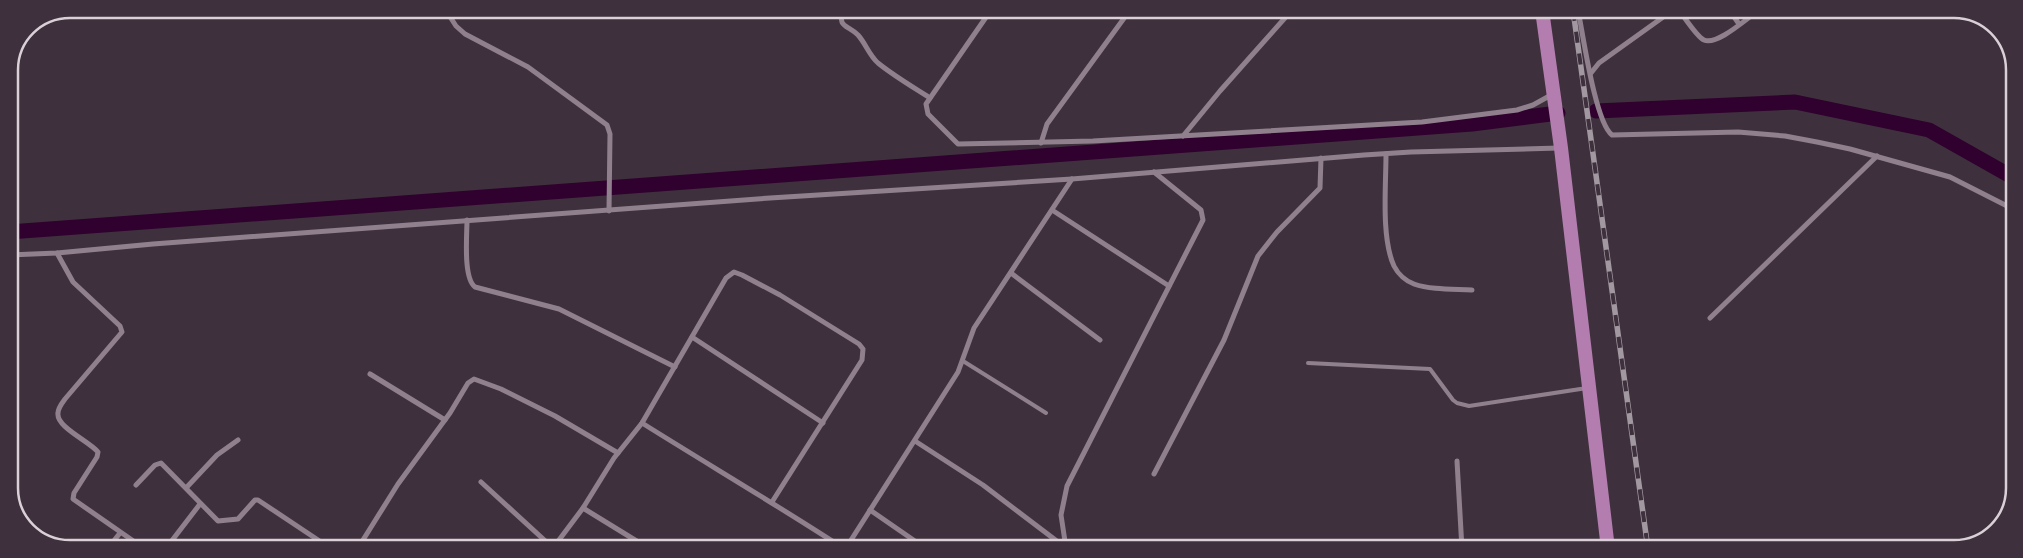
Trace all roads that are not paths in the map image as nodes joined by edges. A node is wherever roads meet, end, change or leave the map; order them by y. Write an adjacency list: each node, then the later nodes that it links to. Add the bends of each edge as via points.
1 (451, 18): 25 (street, via 465,34 528,67 607,126 610,134)
2 (840, 18): 14 (street, via 857,34 878,64)
3 (985, 18): 14 (street)
4 (1124, 18): 17 (street, via 1047,124)
5 (1285, 18): 16 (street)
6 (1543, 18): 15 (highway)
7 (1580, 18): 13 (street)
8 (1662, 18): 13 (street, via 1599,63)
9 (1685, 18): 12 (street, via 1707,42 1718,40)
10 (1735, 18): 12 (street)
11 (1747, 18): 12 (street)
12 (1739, 24)
13 (1590, 74): 20 (street, via 1607,131 1615,135 1738,132 1785,136)
14 (930, 98): 17 (street, via 926,108 928,114 958,144)
15 (1554, 98): 16 (street, via 1518,110 1422,122); 18 (highway)
16 (1184, 136): 17 (street)
17 (1040, 143)
18 (1561, 148): 19 (street); 40 (highway)
19 (1386, 154): 21 (street); 32 (street, via 1386,221 1394,268 1413,284)
20 (1878, 156): 24 (street, via 1950,177); 33 (street)
21 (1321, 158): 22 (street); 49 (street, via 1320,188 1258,256 1224,340)
22 (1153, 172): 23 (street); 31 (street, via 1201,210 1203,216)
23 (1072, 179): 25 (street); 26 (street)
24 (2005, 205)
25 (609, 208): 27 (street)
26 (1052, 210): 30 (street); 31 (street)
27 (467, 220): 28 (street); 38 (street, via 468,272 472,284 559,309)
28 (58, 253): 29 (street); 57 (street, via 73,282 122,330 65,398 57,415 60,423 98,452 73,499)
29 (18, 255)
30 (1011, 273): 35 (street); 36 (street, via 974,328)
31 (1169, 286): 70 (street, via 1066,486 1061,516)
32 (1472, 290)
33 (1710, 318)
34 (692, 337): 38 (street); 44 (street); 44 (street, via 726,278 738,272 859,344 863,349 862,360)
35 (1100, 340)
36 (963, 361): 41 (lane); 46 (street)
37 (1308, 363): 40 (lane, via 1430,369 1453,400 1469,406)
38 (675, 367): 43 (street)
39 (370, 374): 42 (street)
40 (1589, 388): 72 (highway)
41 (1046, 414)
42 (445, 420): 47 (street, via 468,383 480,380 555,416); 62 (street, via 398,484)
43 (642, 423): 47 (street); 53 (street, via 739,485)
44 (823, 423): 53 (street)
45 (238, 440): 52 (street, via 217,455)
46 (915, 441): 56 (street); 69 (street, via 983,485)
47 (618, 453): 55 (street)
48 (1457, 461): 71 (street)
49 (1154, 474)
50 (481, 482): 63 (street)
51 (136, 485): 52 (street, via 161,463)
52 (186, 488): 54 (street)
53 (772, 502): 66 (street)
54 (200, 504): 60 (street); 61 (street, via 215,520 222,522 238,519 258,500)
55 (583, 508): 64 (street); 65 (street)
56 (870, 510): 67 (street); 68 (street)
57 (120, 533): 58 (street); 59 (street)
58 (114, 540)
59 (131, 540)
60 (172, 540)
61 (318, 540)
62 (363, 540)
63 (544, 540)
64 (559, 540)
65 (635, 540)
66 (831, 540)
67 (849, 540)
68 (913, 540)
69 (1055, 540)
70 (1065, 540)
71 (1461, 540)
72 (1607, 540)

